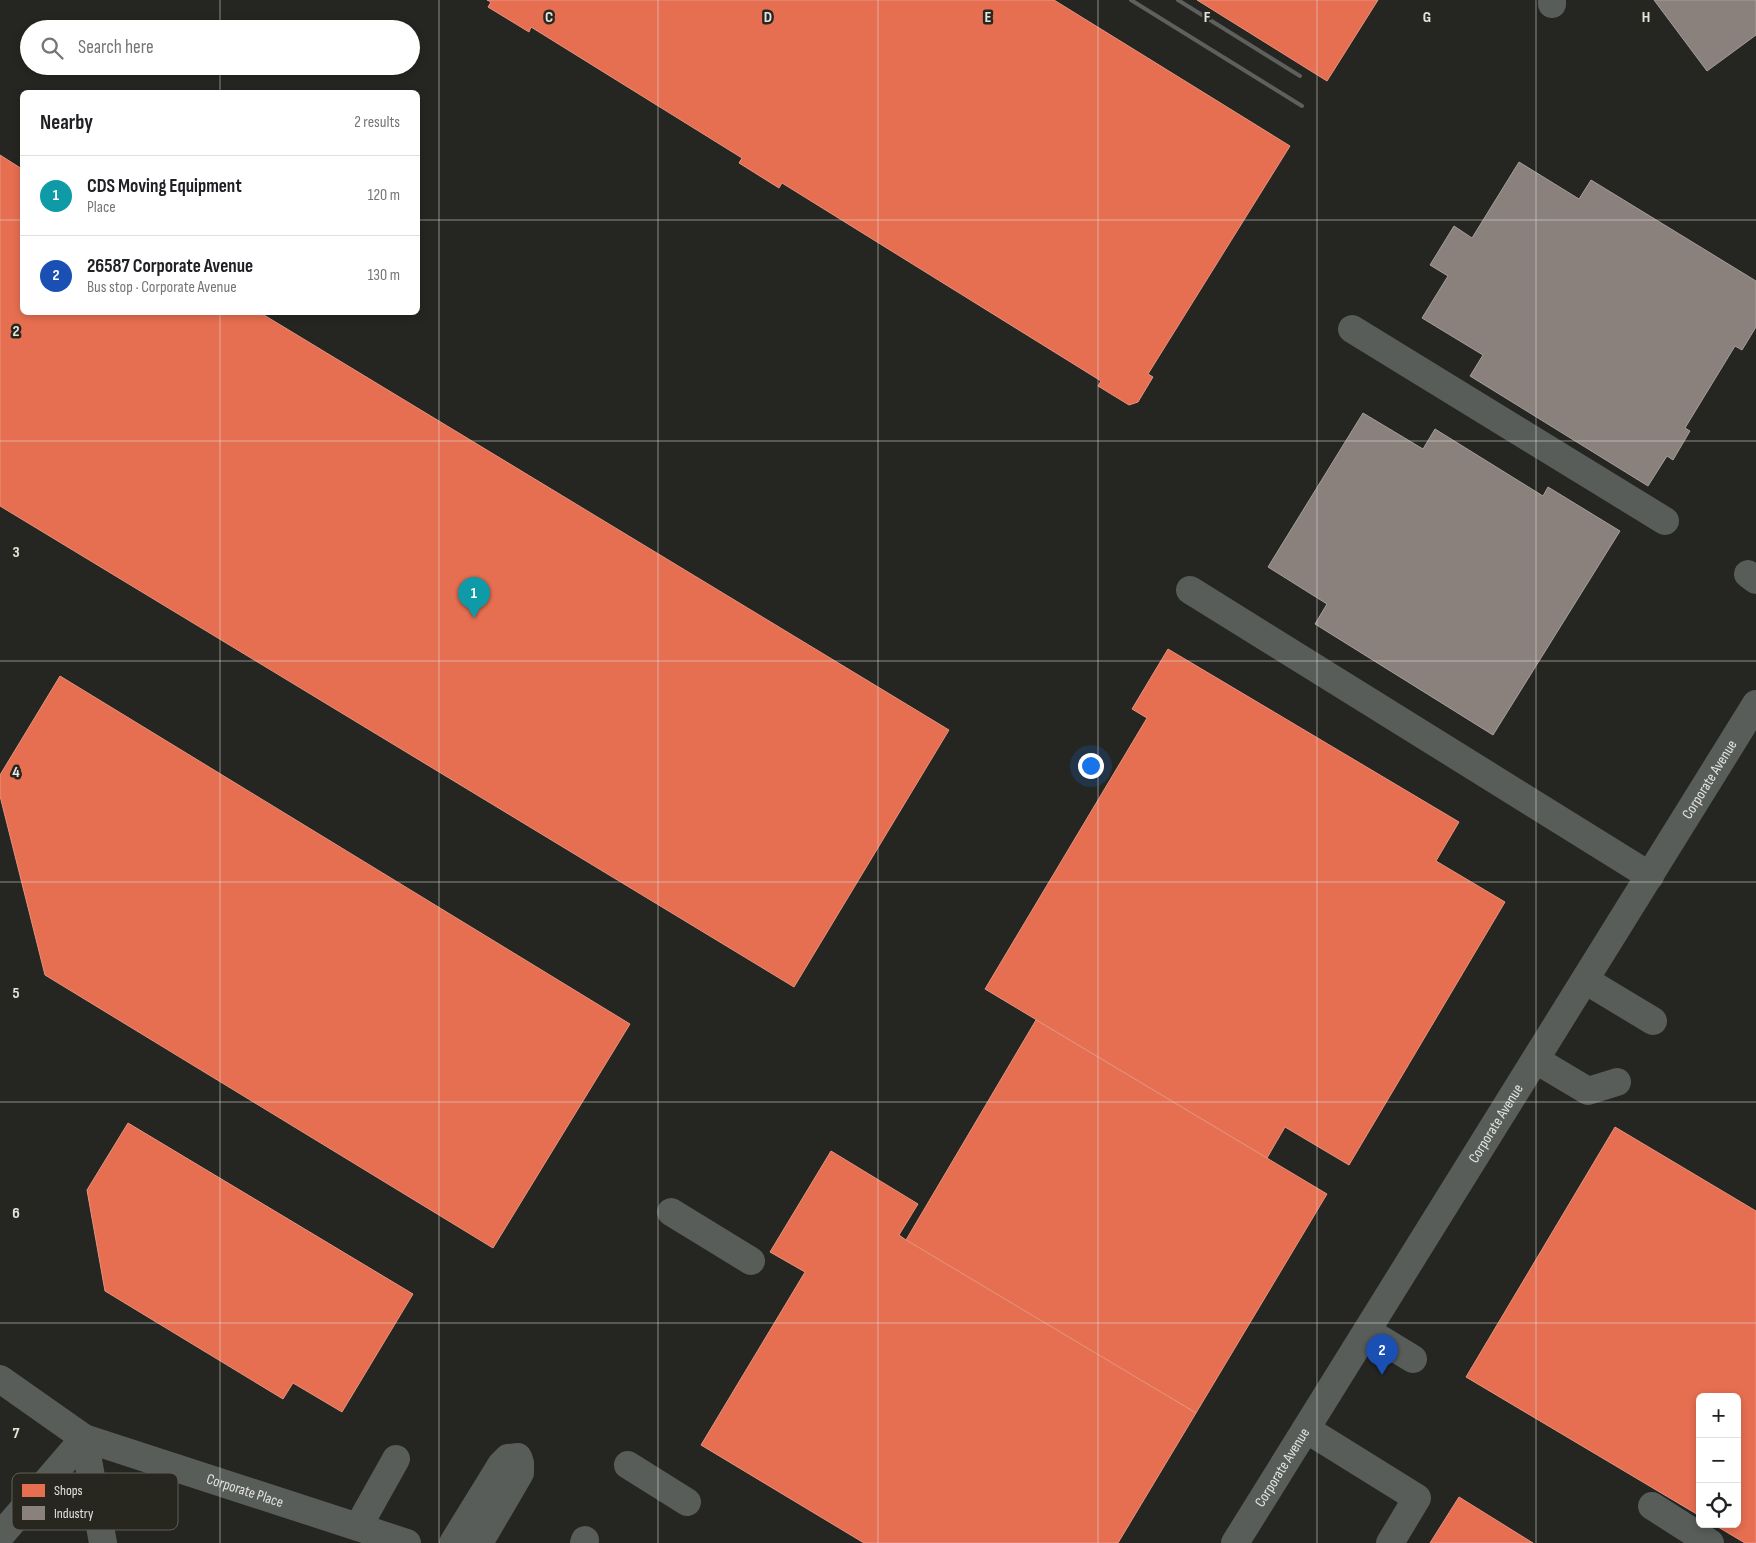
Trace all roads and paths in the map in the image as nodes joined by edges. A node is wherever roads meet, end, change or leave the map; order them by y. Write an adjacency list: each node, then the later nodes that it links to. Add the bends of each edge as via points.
1 (1352, 329): 2 (street)
2 (1665, 521)
3 (1190, 590): 5 (street)
4 (1756, 704): 5 (street, Corporate Avenue)
5 (1650, 876): 6 (street, Corporate Avenue)
6 (1585, 980): 7 (street); 8 (street, Corporate Avenue)
7 (1653, 1021)
8 (1536, 1060): 9 (street, via 1588,1091); 12 (street, Corporate Avenue)
9 (1616, 1082)
10 (670, 1212): 11 (street)
11 (751, 1261)
12 (1367, 1331): 13 (street); 15 (street, Corporate Avenue)
13 (1413, 1359)
14 (0, 1379): 16 (street, Corporate Place)
15 (1306, 1429): 31 (street, Corporate Avenue); 32 (street, via 1417,1498)
16 (84, 1438): 19 (street); 20 (street); 25 (street, Corporate Place)
17 (396, 1459): 25 (street)
18 (628, 1465): 21 (street)
19 (54, 1473)
20 (90, 1473)
21 (687, 1502)
22 (1652, 1506): 33 (street)
23 (12, 1522): 26 (street)
24 (101, 1530): 27 (street)
25 (362, 1533): 28 (street, Corporate Place)
26 (0, 1536)
27 (103, 1543)
28 (407, 1543)
29 (453, 1543): 30 (street, via 501,1465 508,1458 518,1457 520,1472)
30 (479, 1543)
31 (1235, 1543)
32 (1390, 1543)
33 (1710, 1543)

